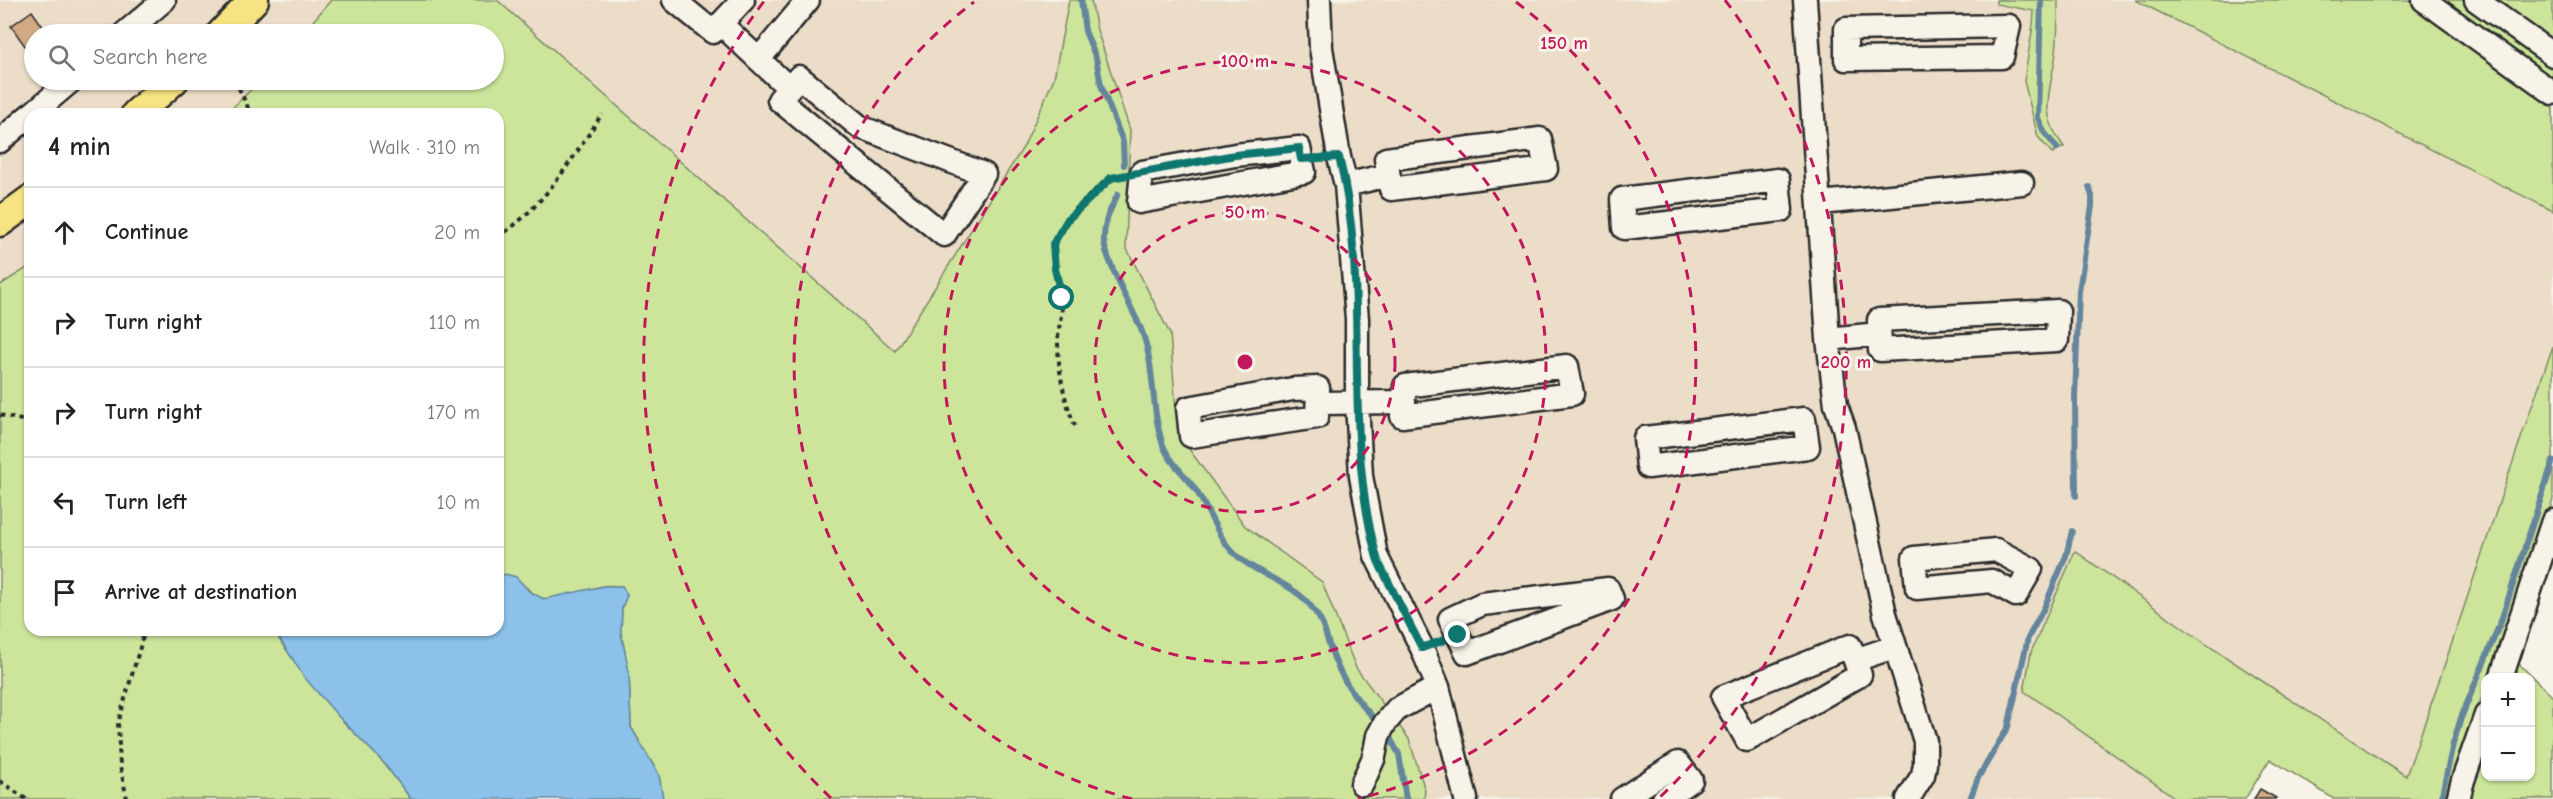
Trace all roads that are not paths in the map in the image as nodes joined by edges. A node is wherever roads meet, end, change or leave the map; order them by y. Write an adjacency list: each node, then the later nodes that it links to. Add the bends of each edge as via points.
1 (164, 0): 10 (street)
2 (254, 0): 11 (main road)
3 (674, 0): 12 (street, via 713,32)
4 (743, 0): 12 (street)
5 (808, 0): 16 (street)
6 (1319, 0): 25 (street, via 1321,48)
7 (1805, 0): 14 (street)
8 (2424, 0): 20 (street)
9 (2476, 0): 15 (street)
10 (136, 24)
11 (231, 24)
12 (720, 24): 16 (street)
13 (1845, 43): 13 (street, via 1846,59 2002,57 2009,26 1845,29); 14 (street)
14 (1809, 51): 31 (street)
15 (2553, 55)
16 (759, 59): 17 (street)
17 (789, 88): 17 (street, via 799,77 860,127 984,174 944,235 779,100)
18 (60, 90): 21 (street)
19 (163, 90): 22 (main road)
20 (2553, 93)
21 (39, 108)
22 (143, 108)
23 (24, 119): 24 (street)
24 (3, 131)
25 (1339, 157): 26 (street); 29 (street)
26 (1301, 159): 26 (street, via 1304,172 1139,202 1142,172 1299,148)
27 (1388, 175): 27 (street, via 1386,159 1540,139 1546,169 1390,189); 29 (street)
28 (2022, 183): 31 (street)
29 (1346, 185): 36 (street, via 1357,319)
30 (1779, 195): 30 (street, via 1781,210 1624,228 1622,199 1778,180); 31 (street)
31 (1819, 198): 35 (street)
32 (24, 204): 33 (main road)
33 (0, 222)
34 (1879, 334): 34 (street, via 1880,350 2057,340 2058,311 1879,320); 35 (street)
35 (1828, 339): 39 (street, via 1836,405)
36 (1357, 402): 37 (street); 38 (street); 46 (street, via 1361,476 1376,556)
37 (1404, 402): 37 (street, via 1405,386 1567,366 1572,394 1402,416)
38 (1318, 403): 38 (street, via 1318,388 1188,408 1191,436 1317,417)
39 (1844, 428): 40 (street); 43 (street)
40 (1806, 434): 40 (street, via 1808,447 1648,466 1645,438 1804,419)
41 (2553, 521): 48 (street)
42 (1916, 573): 42 (street, via 1914,558 1996,550 2031,569 2016,595 1992,581 1917,588); 43 (street)
43 (1878, 581): 45 (street)
44 (1458, 635): 44 (street, via 1450,619 1482,604 1608,589 1612,599 1467,653); 46 (street)
45 (1894, 647): 47 (street); 55 (street, via 1926,752 1923,775)
46 (1422, 648): 49 (street)
47 (1855, 660): 47 (street, via 1860,675 1747,740 1723,697 1850,646)
48 (2502, 673)
49 (1438, 687): 51 (street, via 1397,709 1385,723); 52 (street)
50 (2482, 727): 56 (street)
51 (1362, 784)
52 (1466, 799)
53 (1622, 799): 54 (street, via 1677,763 1691,780)
54 (1664, 799)
55 (1908, 799)
56 (2458, 799)

